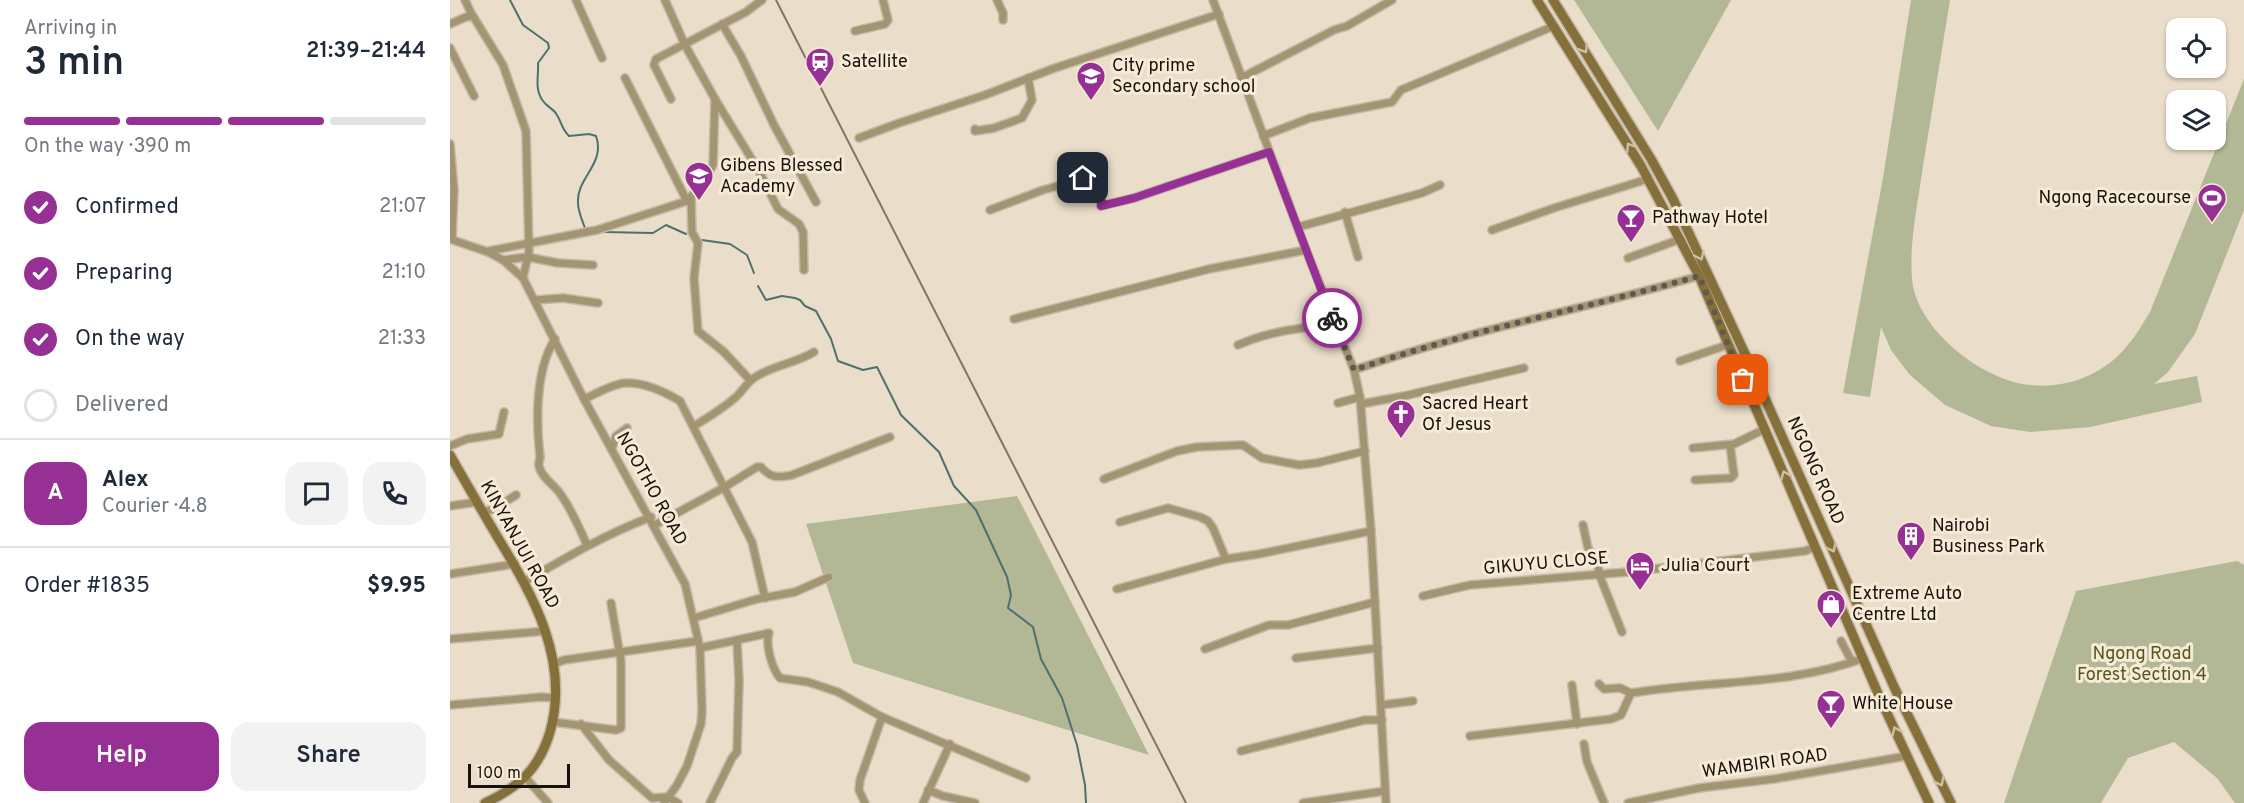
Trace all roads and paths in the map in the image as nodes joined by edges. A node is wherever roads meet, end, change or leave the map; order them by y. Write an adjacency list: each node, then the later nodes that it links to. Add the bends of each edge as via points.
1 (465, 0): 12 (street)
2 (576, 0): 20 (street)
3 (665, 0): 18 (street)
4 (762, 0): 15 (street)
5 (883, 0): 17 (street, via 888,20 885,24)
6 (997, 0): 13 (street)
7 (1213, 0): 11 (street)
8 (1392, 0): 23 (street)
9 (1537, 0): 16 (main road, NGONG ROAD)
10 (1552, 0): 133 (main road, NGONG ROAD, one-way to 133, via 1673,199)
11 (1219, 14): 22 (street); 23 (street)
12 (472, 15): 14 (street); 42 (street, via 502,65 524,124)
13 (1003, 20)
14 (450, 24)
15 (722, 24): 18 (street); 35 (street)
16 (1554, 26): 28 (street, via 1401,90 1392,102 1310,118); 32 (main road, NGONG ROAD, one-way to 16)
17 (855, 31)
18 (685, 45): 25 (street, via 656,59 654,65); 26 (street)
19 (450, 48): 24 (street)
20 (602, 58)
21 (625, 78): 34 (street)
22 (1028, 78): 27 (street, via 1032,100 1022,118 994,128); 29 (street)
23 (1241, 78): 28 (street)
24 (474, 96)
25 (671, 99)
26 (715, 99): 34 (street, via 713,165); 50 (street, via 778,209 799,224 803,232)
27 (975, 129)
28 (1263, 136): 31 (street)
29 (859, 138)
30 (450, 144): 40 (street, NGOTHO ROAD, via 454,190)
31 (1269, 152): 36 (street, via 1104,206 1100,206 1103,203 1090,177); 38 (street)
32 (1648, 179): 39 (street); 41 (main road, NGONG ROAD)
33 (1440, 185): 37 (street)
34 (689, 199): 42 (street, via 597,230); 64 (street, via 692,232 698,243 694,278 698,331)
35 (816, 202)
36 (990, 210)
37 (1346, 212): 38 (street); 46 (street)
38 (1298, 227): 43 (street)
39 (1492, 230)
40 (451, 239): 44 (street, NGOTHO ROAD)
41 (1681, 239): 47 (street); 51 (main road, NGONG ROAD)
42 (528, 245): 44 (street); 45 (street)
43 (1306, 250): 55 (street, via 1209,269); 56 (street)
44 (488, 252): 48 (street, NGOTHO ROAD)
45 (528, 257): 48 (street); 49 (street); 52 (street)
46 (1358, 257)
47 (1628, 258)
48 (503, 260): 52 (street, NGOTHO ROAD)
49 (593, 265)
50 (804, 270)
51 (1699, 276): 59 (main road, NGONG ROAD); 63 (street)
52 (523, 278): 53 (street, NGOTHO ROAD)
53 (535, 300): 54 (street, via 563,298); 57 (street, NGOTHO ROAD)
54 (598, 303)
55 (1014, 319)
56 (1335, 323): 58 (street, via 1250,339); 63 (street)
57 (555, 339): 65 (street, NGOTHO ROAD); 91 (street, via 542,376 539,466 568,507)
58 (1238, 345)
59 (1727, 345): 61 (street); 71 (main road, NGONG ROAD)
60 (814, 352): 64 (street)
61 (1680, 361)
62 (1524, 368): 66 (street, via 1404,396)
63 (1354, 370): 66 (street)
64 (750, 380): 69 (street, via 719,411)
65 (584, 399): 69 (street, via 623,383 641,386 680,401); 75 (street, NGOTHO ROAD)
66 (1361, 401): 67 (street); 77 (street)
67 (1338, 403)
68 (504, 412): 74 (street, via 499,434)
69 (694, 426): 81 (street)
70 (627, 428): 75 (street, via 616,436)
71 (1765, 429): 73 (street); 92 (main road, NGONG ROAD, one-way to 71)
72 (890, 436): 81 (street, via 792,476 770,476 757,467)
73 (1730, 445): 76 (street); 80 (street, via 1734,475)
74 (450, 446)
75 (612, 448): 86 (street, NGOTHO ROAD)
76 (1693, 448)
77 (1365, 451): 79 (street, via 1299,465 1262,458 1243,444 1197,447); 90 (street)
78 (450, 455): 83 (main road, KINYANJUI ROAD)
79 (1104, 478)
80 (1695, 480)
81 (723, 488): 88 (street); 101 (street, via 752,542)
82 (516, 495): 85 (street)
83 (477, 502): 84 (street); 85 (main road, KINYANJUI ROAD)
84 (450, 506)
85 (483, 512): 94 (main road, KINYANJUI ROAD)
86 (651, 518): 88 (street, NGOTHO ROAD); 91 (street)
87 (1120, 522): 93 (street, via 1168,508 1200,517 1213,528)
88 (654, 525): 104 (street, NGOTHO ROAD, via 681,573)
89 (1583, 525): 96 (street)
90 (1371, 531): 93 (street); 102 (street)
91 (587, 545): 98 (street)
92 (1815, 547): 96 (street, GIKUYU CLOSE); 115 (main road, NGONG ROAD)
93 (1226, 559): 99 (street)
94 (515, 564): 95 (street); 98 (main road, KINYANJUI ROAD)
95 (450, 574)
96 (1599, 574): 100 (street, GIKUYU CLOSE, via 1470,585); 106 (street)
97 (829, 577): 101 (street, via 795,592)
98 (524, 582): 105 (main road, KINYANJUI ROAD)
99 (1117, 589)
100 (1423, 596)
101 (765, 598): 104 (street)
102 (1375, 602): 111 (street); 112 (street, via 1288,625 1269,625)
103 (610, 603): 113 (street)
104 (694, 618): 110 (street, NGOTHO ROAD)
105 (546, 631): 107 (street); 117 (main road, KINYANJUI ROAD)
106 (1622, 632)
107 (450, 639)
108 (737, 640): 110 (street); 125 (street, via 769,633 768,643 780,678 838,692); 144 (street, via 737,752)
109 (1841, 641): 116 (street)
110 (699, 644): 113 (street); 140 (street, NGOTHO ROAD, via 701,724 687,766)
111 (1378, 648): 114 (street); 124 (street)
112 (1205, 649)
113 (619, 652): 117 (street); 128 (street, via 621,728)
114 (1296, 658)
115 (1864, 658): 116 (street); 135 (main road, NGONG ROAD, one-way to 115)
116 (1852, 663): 120 (street, via 1789,676)
117 (554, 664): 121 (main road, KINYANJUI ROAD)
118 (1599, 684): 120 (street, via 1604,689 1620,688)
119 (1572, 685): 129 (street)
120 (1631, 693): 129 (street, via 1617,718)
121 (555, 698): 123 (street); 127 (main road, KINYANJUI ROAD)
122 (1413, 701): 124 (street)
123 (450, 705)
124 (1381, 705): 126 (street)
125 (882, 717): 131 (street); 145 (street, via 860,780 859,790)
126 (1382, 720): 134 (street, via 1365,720); 139 (street)
127 (553, 722): 128 (street); 136 (main road, KINYANJUI ROAD, via 539,760)
128 (581, 724): 140 (street, via 609,760 652,798)
129 (1577, 724): 130 (street)
130 (1470, 736)
131 (950, 744): 137 (street); 138 (street)
132 (1584, 744): 150 (street)
133 (1923, 749): 135 (main road); 153 (main road, NGONG ROAD, one-way to 153)
134 (1241, 750)
135 (1907, 756): 151 (street, WAMBIRI ROAD); 152 (main road, NGONG ROAD)
136 (526, 778): 141 (main road, KINYANJUI ROAD); 142 (street)
137 (1026, 778)
138 (928, 790): 146 (street); 147 (street)
139 (1385, 791): 148 (street); 149 (street)
140 (666, 800): 143 (street)
141 (485, 803)
142 (548, 803)
143 (678, 803)
144 (710, 803)
145 (865, 803)
146 (923, 803)
147 (975, 803)
148 (1303, 803)
149 (1386, 803)
150 (1604, 803)
151 (1628, 803)
152 (1929, 803)
153 (1951, 803)

